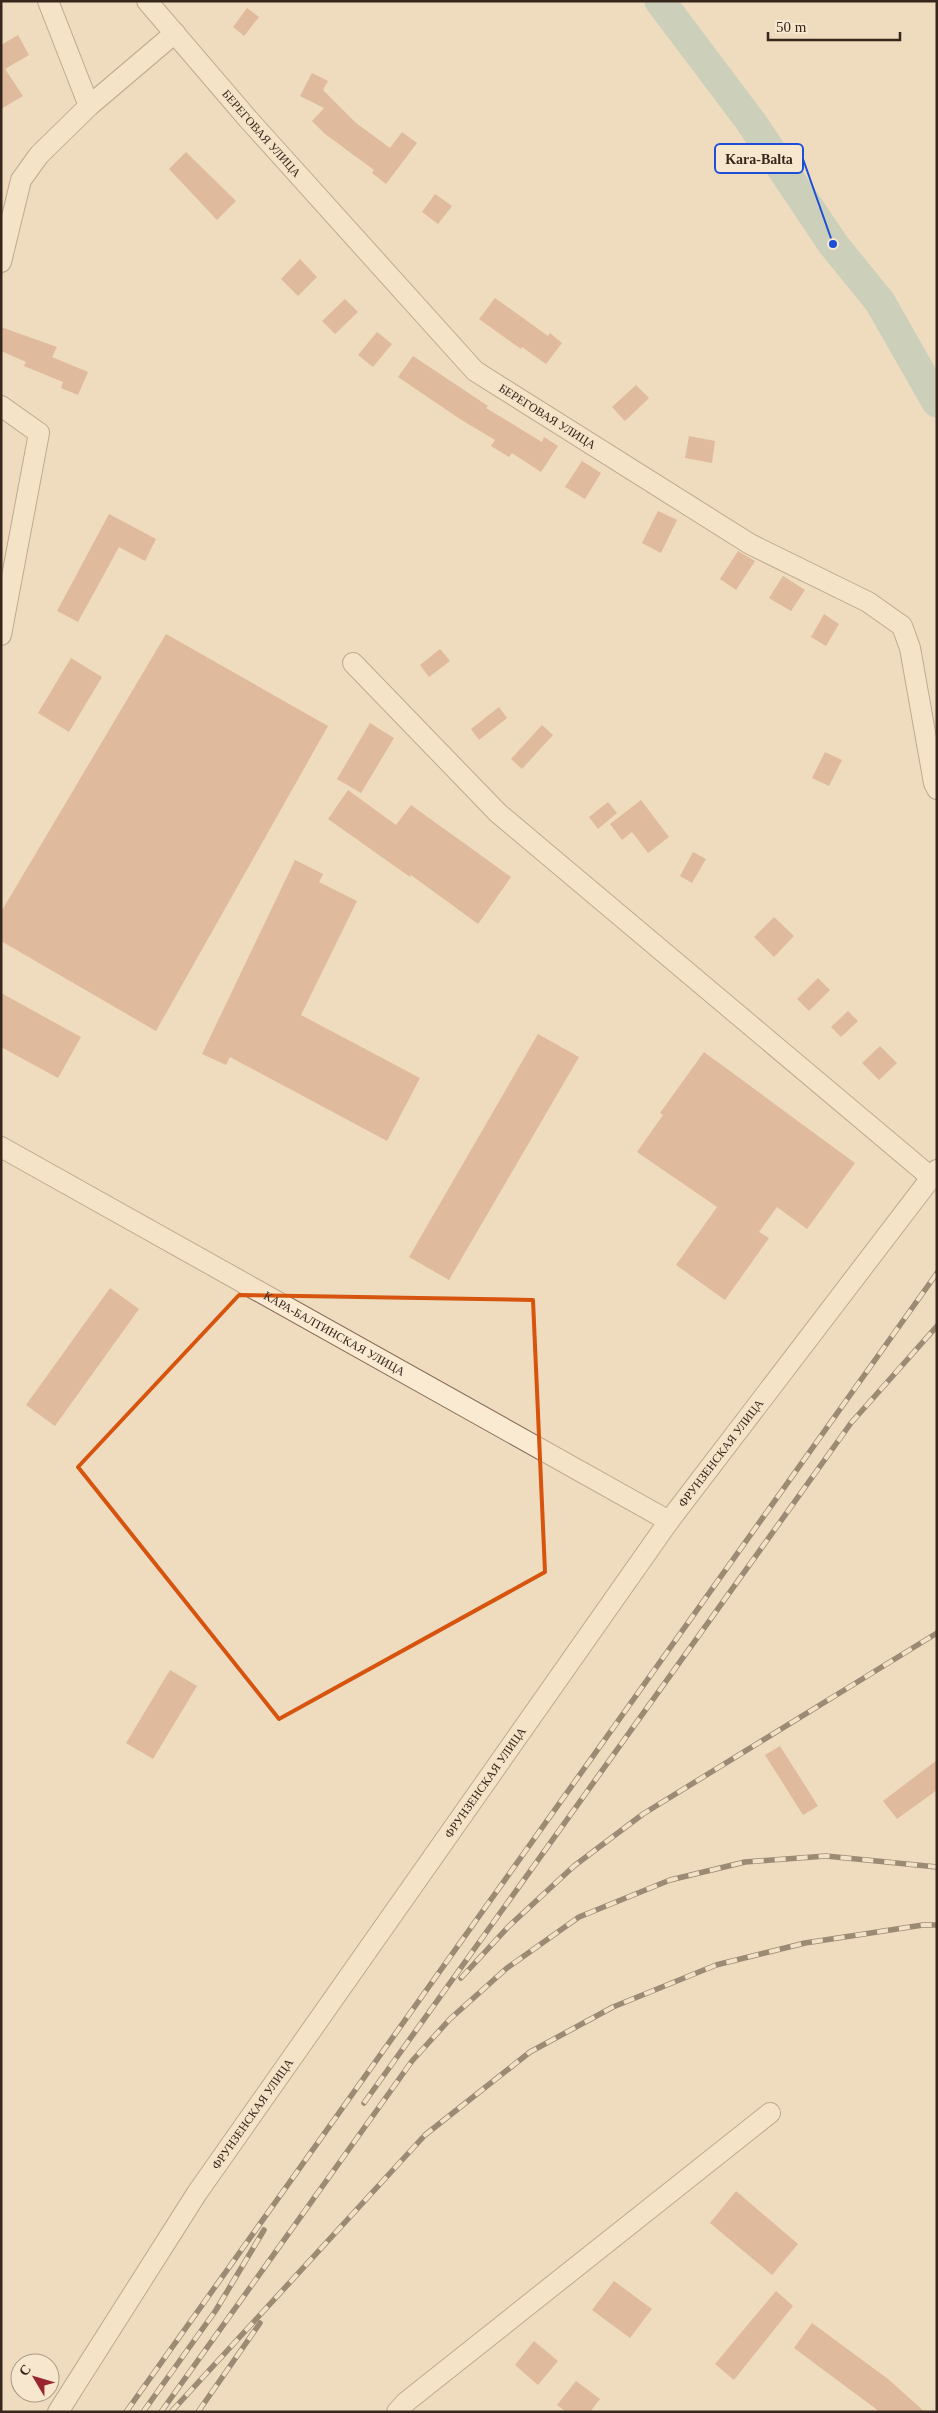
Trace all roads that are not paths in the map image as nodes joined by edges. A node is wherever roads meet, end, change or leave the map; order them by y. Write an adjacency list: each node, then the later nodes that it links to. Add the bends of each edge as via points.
1 (48, 1): 4 (street)
2 (147, 1): 3 (street, БЕРЕГОВАЯ УЛИЦА)
3 (175, 33): 4 (street); 9 (street, БЕРЕГОВАЯ УЛИЦА, via 475,371 750,544 868,602 902,626 910,648)
4 (89, 106): 5 (street, via 39,154 21,180)
5 (1, 262)
6 (1, 406): 7 (street, via 38,433)
7 (1, 635)
8 (353, 663): 11 (street, via 498,812)
9 (937, 789)
10 (1, 1147): 12 (street, КАРА-БАЛТИНСКАЯ УЛИЦА)
11 (934, 1174): 12 (street, ФРУНЗЕНСКАЯ УЛИЦА)
12 (669, 1521): 14 (street, ФРУНЗЕНСКАЯ УЛИЦА, via 197,2193)
13 (770, 2113): 15 (street)
14 (58, 2412)
15 (396, 2412)

